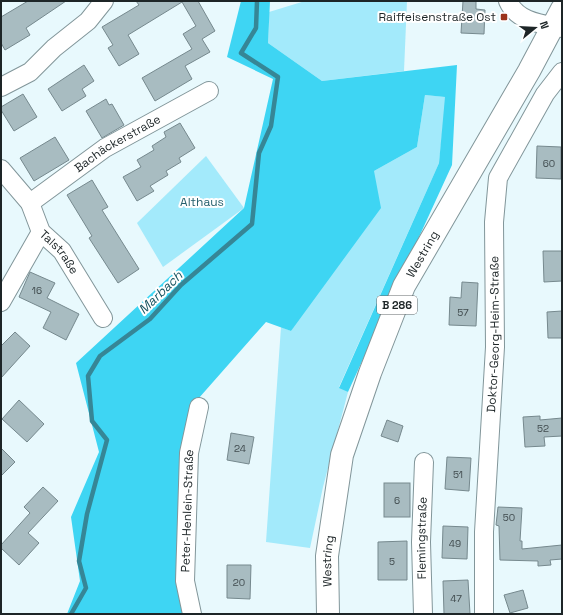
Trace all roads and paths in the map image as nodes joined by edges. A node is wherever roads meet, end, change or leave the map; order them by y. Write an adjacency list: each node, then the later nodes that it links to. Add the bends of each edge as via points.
1 (104, 1): 5 (street, via 88,21 54,48 30,72)
2 (508, 1): 3 (street, via 518,15 533,22)
3 (559, 21): 15 (main road, Westring / B 286, via 404,286 370,373 342,456 327,556)
4 (562, 72): 17 (street, Doktor-Georg-Heim-Straße, via 545,94 498,178 494,222 495,348 484,532)
5 (1, 88)
6 (209, 91): 8 (street, Bachäckerstraße, via 105,148)
7 (1, 169): 8 (street, Talstraße)
8 (30, 203): 9 (street, Talstraße)
9 (41, 232): 10 (street); 11 (street, Talstraße, via 62,250)
10 (1, 302)
11 (103, 318)
12 (199, 408): 14 (street, Peter-Henlein-Straße, via 189,453 186,581)
13 (424, 462): 16 (street, Flemingstraße, via 421,542)
14 (192, 614)
15 (328, 614)
16 (423, 614)
17 (484, 614)

